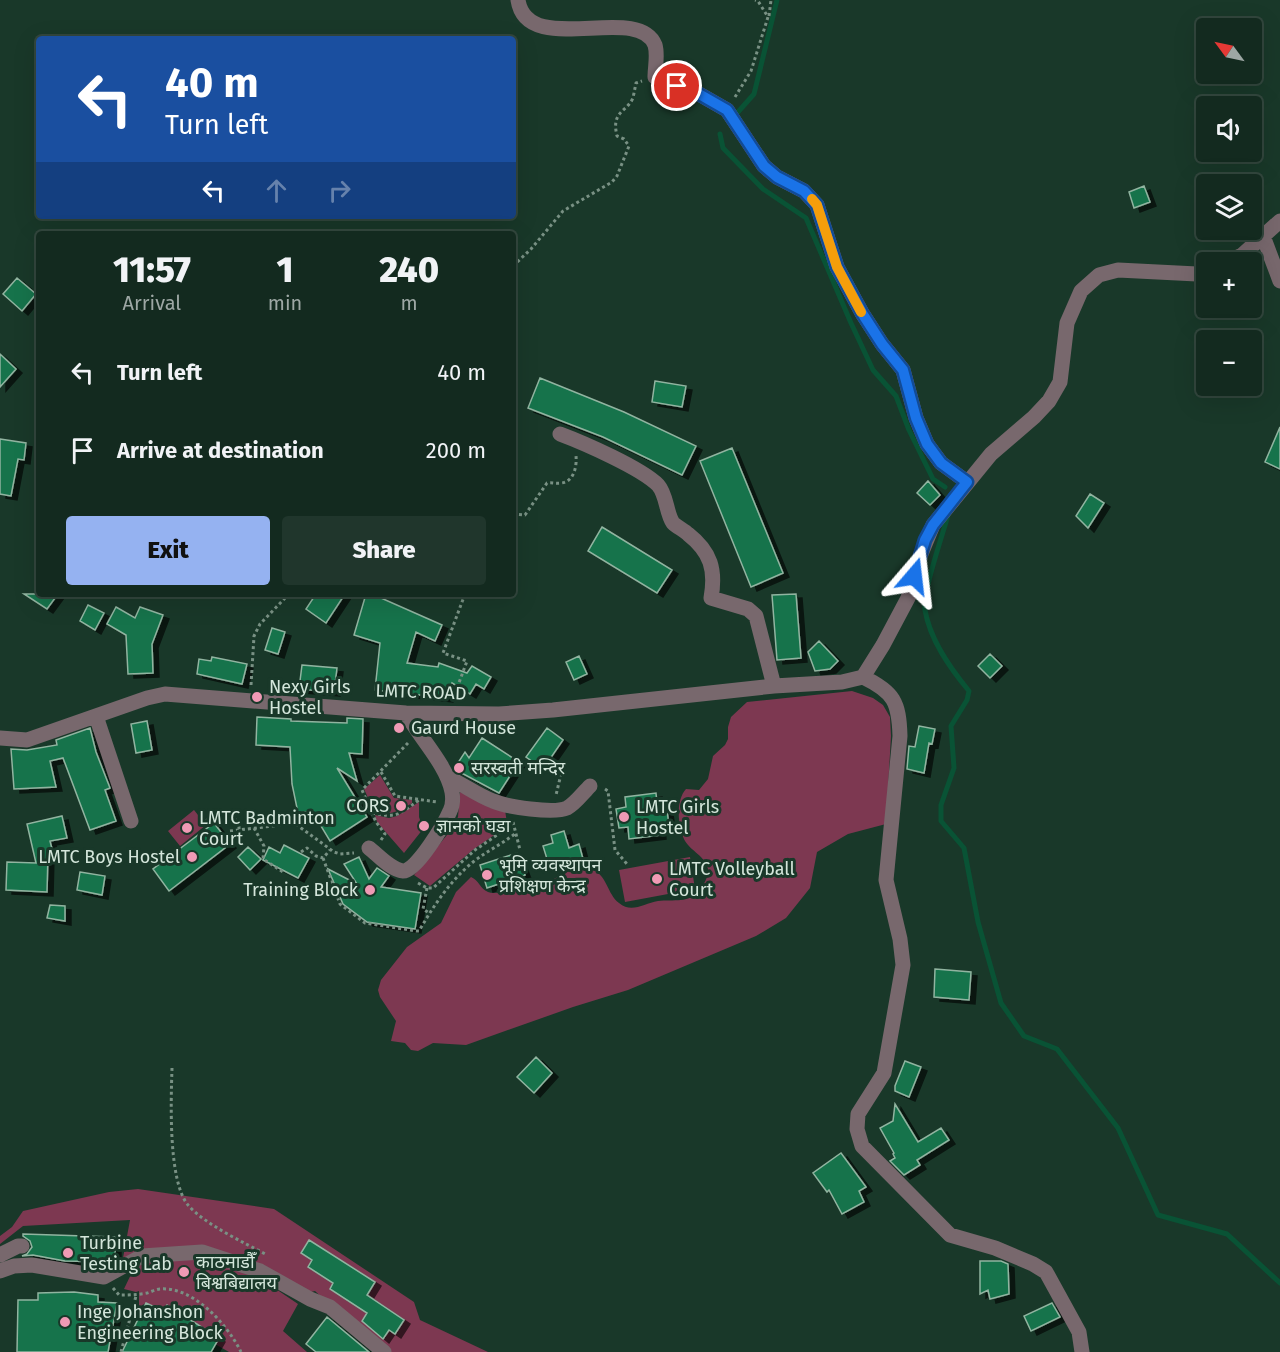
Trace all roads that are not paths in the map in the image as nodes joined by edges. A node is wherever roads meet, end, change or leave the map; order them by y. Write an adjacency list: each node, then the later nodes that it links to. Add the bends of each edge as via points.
1 (518, 0): 8 (street, via 526,20 536,25 635,29 650,37 657,60 655,77 727,110 764,166 804,191 817,205 837,267 867,321 903,370 927,444)
2 (1280, 221): 3 (street)
3 (1263, 236): 4 (street); 6 (street)
4 (1245, 252)
5 (1196, 273): 8 (street, via 1119,270 1099,275 1080,291 1067,323 1060,382 1050,401 991,454)
6 (1280, 281)
7 (567, 436): 10 (street, via 659,486 674,523 703,546 714,574 711,598 748,609 756,616)
8 (964, 485): 9 (street, via 925,540 908,598)
9 (863, 677): 10 (street, LMTC ROAD); 22 (street, via 891,696 900,712 886,880 903,966 884,1073 858,1113 862,1146 950,1235 995,1248 1046,1272 1079,1332)
10 (774, 686): 11 (street, LMTC ROAD, via 552,710)
11 (406, 712): 12 (street, LMTC ROAD, via 165,694); 14 (street)
12 (96, 716): 13 (street, LMTC ROAD, via 27,740); 16 (street)
13 (0, 738)
14 (447, 777): 15 (street, via 493,801 553,810 570,806); 17 (street, via 452,804 415,866 402,871)
15 (591, 786)
16 (131, 820)
17 (369, 848)
18 (22, 1246): 19 (street)
19 (0, 1255)
20 (0, 1271): 21 (street, via 32,1264 104,1277 142,1256 202,1252 260,1270 330,1307)
21 (384, 1352)
22 (1082, 1352)

